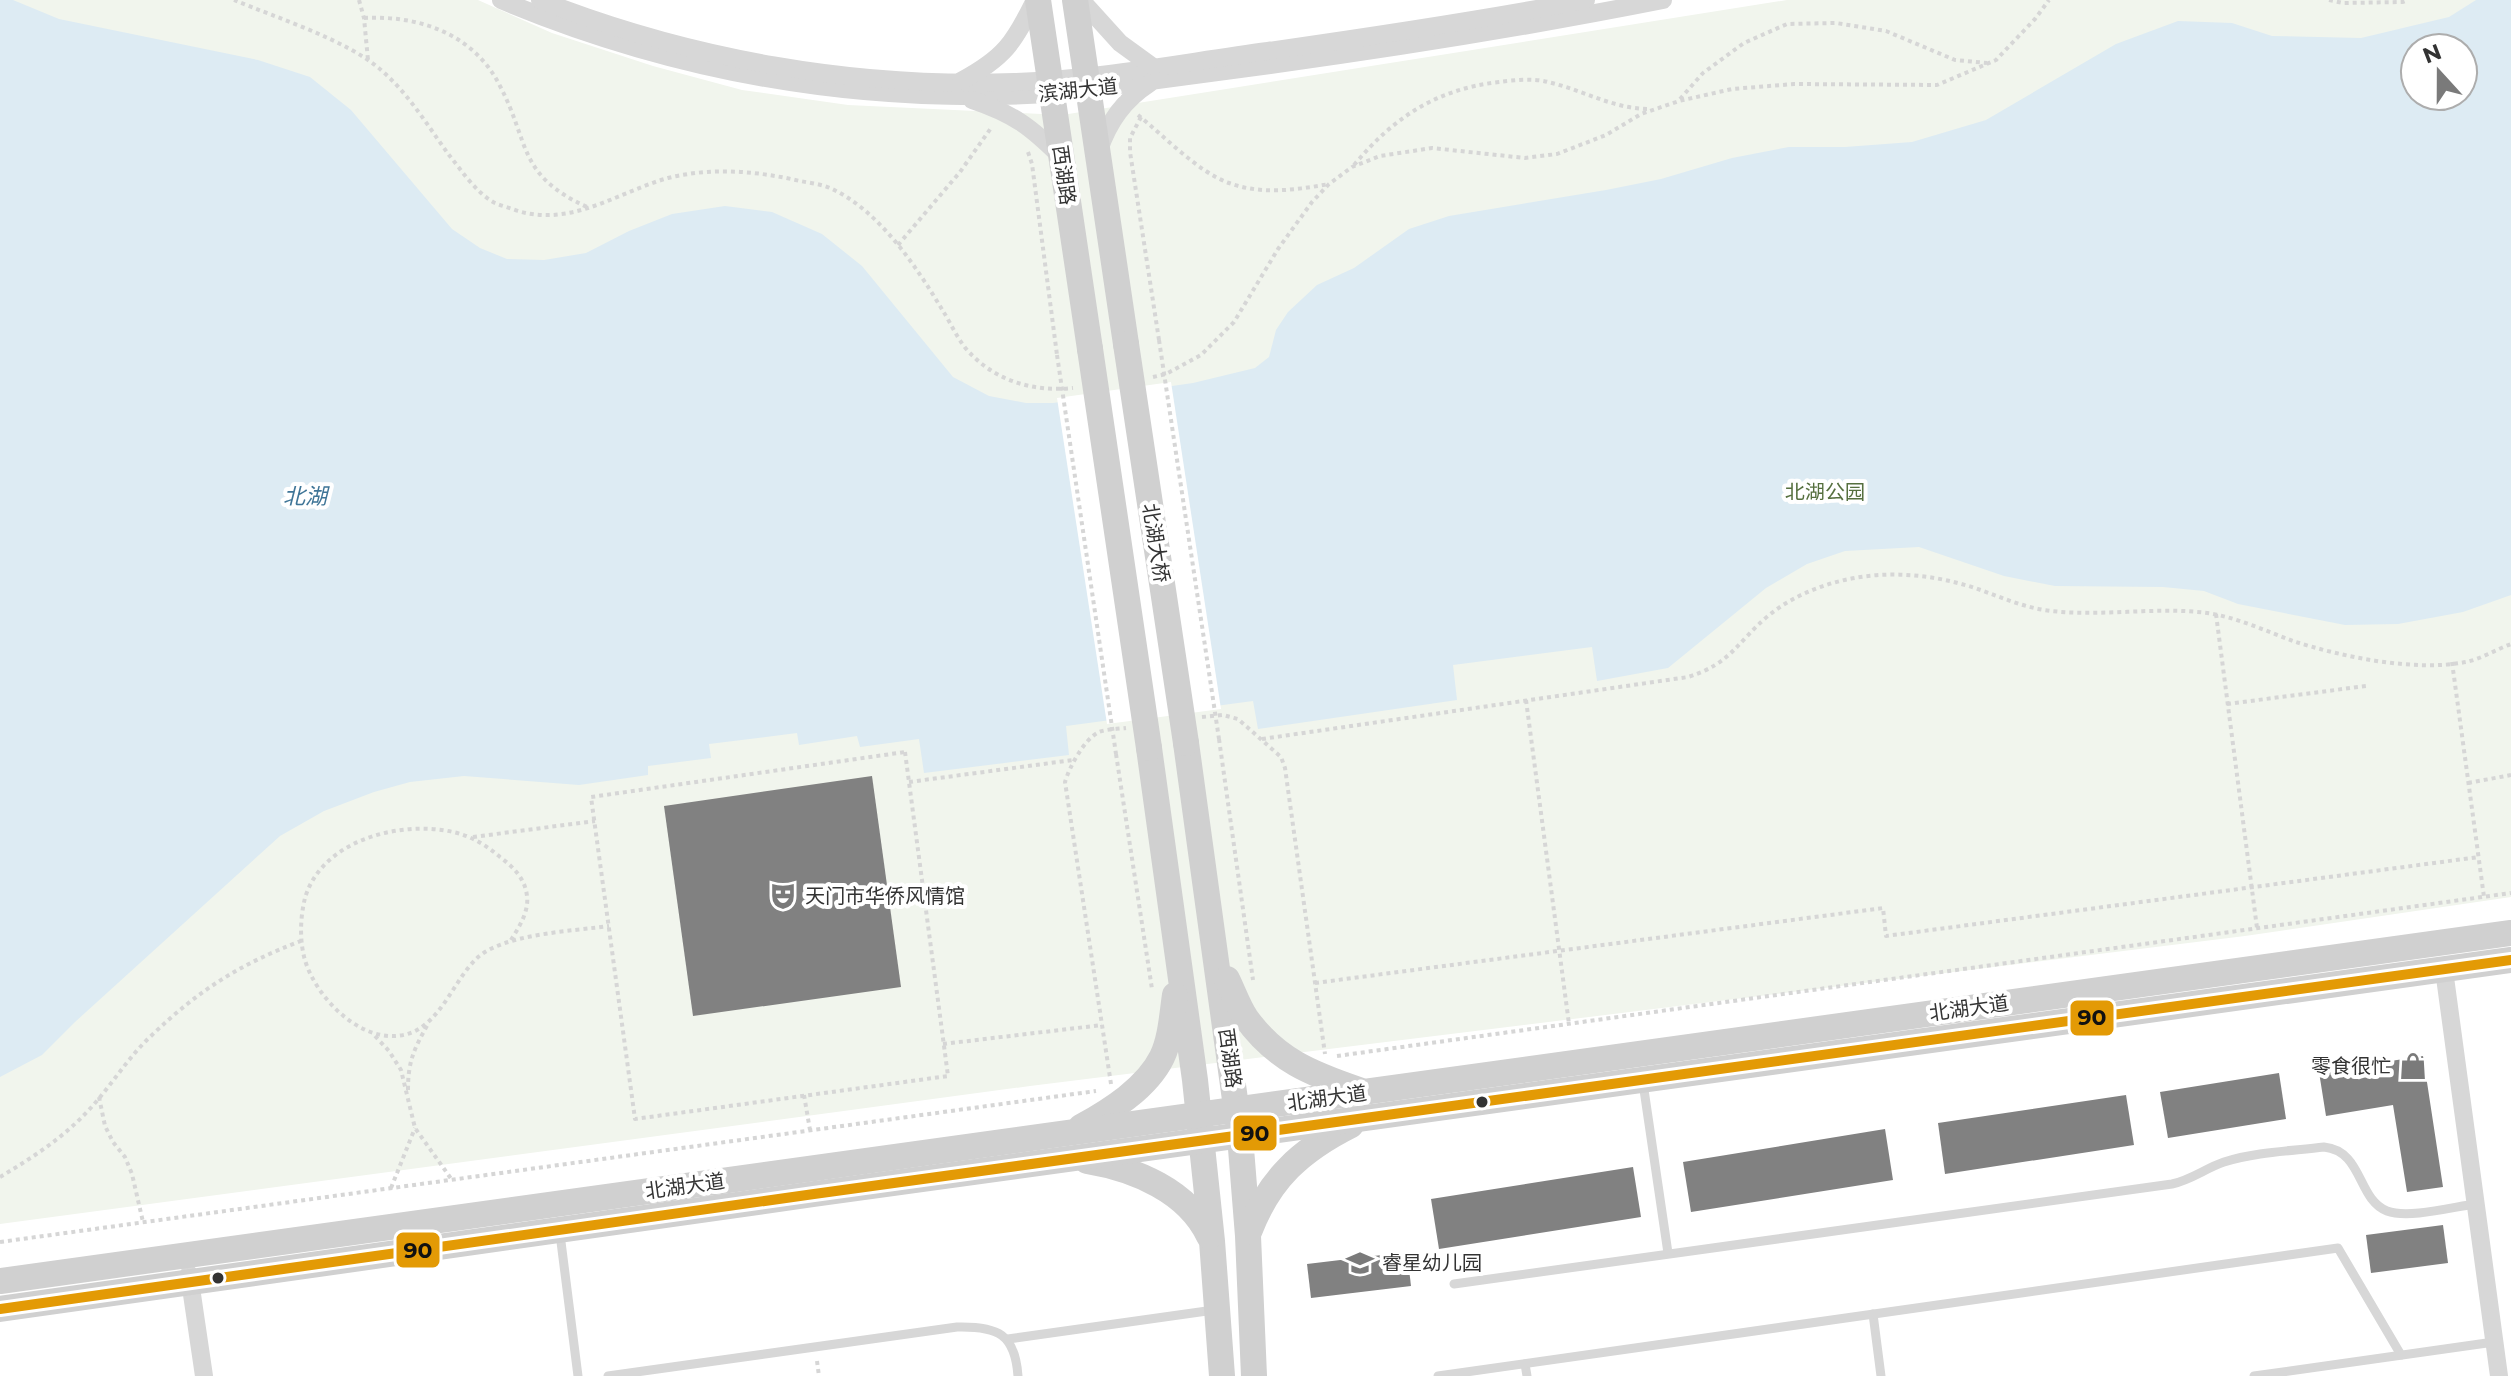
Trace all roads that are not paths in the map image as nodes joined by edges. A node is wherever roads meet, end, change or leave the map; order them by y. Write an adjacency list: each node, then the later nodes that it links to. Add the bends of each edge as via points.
1 (501, 0): 10 (street, 滨湖大道, via 565,27 710,68 875,93)
2 (540, 0): 10 (street, 滨湖大道, via 715,53)
3 (1037, 0): 9 (main road, 西湖路); 10 (street, via 1012,44)
4 (1078, 0): 7 (street); 8 (main road, 西湖路)
5 (1586, 0): 7 (street, 滨湖大道)
6 (1663, 0): 7 (street, 滨湖大道, via 1404,46)
7 (1153, 74): 8 (street, 滨湖大道); 11 (street, via 1124,103)
8 (1088, 82): 9 (street, 滨湖大道); 11 (main road, 西湖路)
9 (1051, 87): 10 (street, 滨湖大道); 12 (main road, 西湖路)
10 (958, 90): 12 (street, via 1027,125)
11 (1098, 153): 13 (main road, 西湖路)
12 (1062, 158): 14 (main road, 西湖路)
13 (1126, 344): 15 (main road, 北湖大桥, bridge)
14 (1090, 349): 16 (main road, 北湖大桥, bridge)
15 (1186, 743): 18 (main road, 西湖路)
16 (1149, 748): 20 (main road, 西湖路)
17 (2511, 933): 23 (main road, 北湖大道)
18 (1216, 957): 23 (main road, via 1245,1017 1267,1042 1288,1061); 24 (main road, 西湖路)
19 (2511, 960): 21 (main road, 北湖大道)
20 (1180, 963): 25 (main road, 西湖路); 26 (main road, via 1169,1032 1151,1075)
21 (2444, 970): 22 (main road, 北湖大道); 27 (street)
22 (1642, 1080): 23 (main road, 北湖大道); 31 (lane)
23 (1366, 1105): 24 (main road, 北湖大道); 29 (main road, via 1282,1174 1258,1207)
24 (1239, 1123): 25 (main road, 北湖大道); 29 (main road, 西湖路)
25 (1201, 1128): 26 (main road, 北湖大道); 30 (main road, 西湖路)
26 (1070, 1146): 28 (main road, 北湖大道); 30 (main road, via 1161,1186 1188,1205); 32 (main road, 北湖大道)
27 (2475, 1204): 31 (lane, via 2398,1214 2385,1210 2347,1156 2324,1147 2237,1158 2172,1184); 40 (street)
28 (560, 1230): 34 (main road, 北湖大道); 44 (lane)
29 (1248, 1236): 48 (main road, 西湖路)
30 (1212, 1241): 37 (main road, 西湖路)
31 (1668, 1253): 35 (lane)
32 (186, 1255): 33 (main road, 北湖大道); 34 (street)
33 (0, 1281)
34 (191, 1283): 36 (main road, 北湖大道); 43 (street)
35 (1454, 1284)
36 (0, 1309)
37 (1217, 1309): 39 (lane); 47 (main road, 西湖路)
38 (1873, 1314): 41 (lane, via 2338,1248); 42 (lane); 51 (lane)
39 (1008, 1339): 45 (lane, via 979,1326 957,1327); 46 (lane, via 1016,1353)
40 (2494, 1342): 41 (lane); 53 (street)
41 (2401, 1355): 52 (lane)
42 (1525, 1364): 49 (lane); 50 (lane)
43 (204, 1376)
44 (578, 1376)
45 (608, 1376)
46 (1018, 1376)
47 (1222, 1376)
48 (1254, 1376)
49 (1438, 1376)
50 (1527, 1376)
51 (1881, 1376)
52 (2261, 1376)
53 (2499, 1376)

